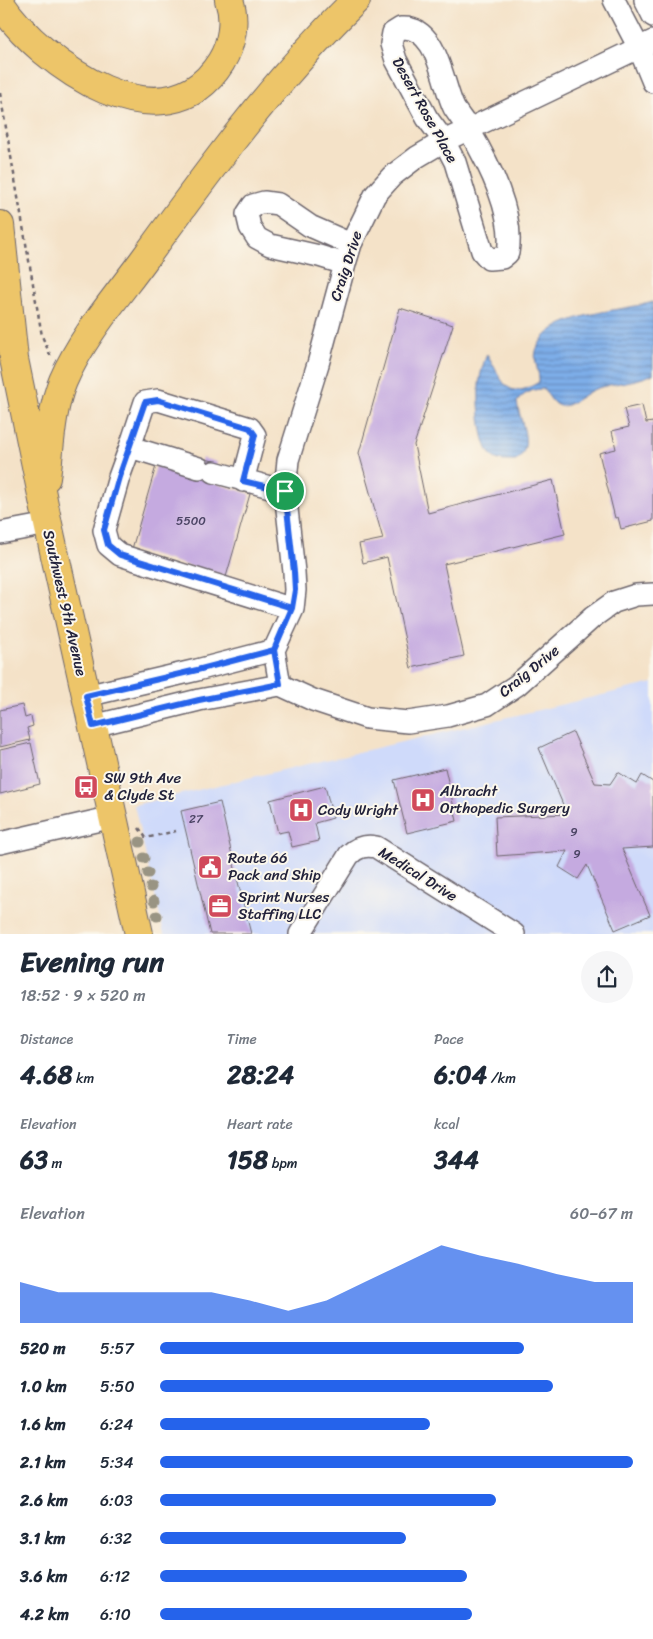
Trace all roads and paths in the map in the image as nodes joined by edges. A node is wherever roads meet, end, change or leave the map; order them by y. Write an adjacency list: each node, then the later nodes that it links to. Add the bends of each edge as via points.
1 (229, 0): 5 (main road, via 233,22 230,40 214,73 200,87 164,101 124,96 93,84 39,48)
2 (356, 0): 19 (main road, via 320,35 260,105 82,344 62,382 54,415)
3 (614, 0): 7 (street)
4 (645, 0): 6 (street)
5 (0, 3)
6 (653, 16)
7 (646, 45): 8 (street); 10 (street, Craig Drive)
8 (653, 82)
9 (0, 93): 15 (path, via 42,336)
10 (469, 130): 11 (street, Craig Drive); 11 (street, Desert Rose Place, via 454,107 433,48 424,37 409,28 401,28 393,33 391,44 396,60 427,118); 11 (street, Desert Rose Place, via 507,215 510,239 508,253 502,258 489,259 482,251 455,162)
11 (444, 141): 18 (street, Craig Drive, via 392,176 375,195 348,254 288,460)
12 (0, 225): 14 (main road, Southwest 9th Avenue)
13 (0, 318): 14 (main road, Southwest 9th Avenue)
14 (14, 359): 19 (main road, Southwest 9th Avenue)
15 (52, 361)
16 (130, 447): 17 (street); 17 (street, via 145,402 158,400 250,428 255,435); 22 (street, via 104,530 108,545 120,555)
17 (243, 481): 18 (street)
18 (285, 491): 22 (street, Craig Drive, via 294,572)
19 (46, 513): 20 (street); 26 (main road, Southwest 9th Avenue)
20 (0, 533)
21 (653, 594): 25 (street, Craig Drive, via 614,602 517,685 487,705 448,716 408,722 367,718 312,700)
22 (292, 608): 23 (street, Craig Drive)
23 (274, 650): 24 (street); 25 (street)
24 (178, 675): 26 (street); 27 (street)
25 (280, 684): 27 (street)
26 (86, 696): 28 (main road, Southwest 9th Avenue)
27 (184, 704): 28 (street)
28 (93, 726): 29 (main road, Southwest 9th Avenue)
29 (113, 817): 32 (street); 33 (main road, Southwest 9th Avenue)
30 (176, 831): 31 (path, via 146,838)
31 (141, 832)
32 (0, 843)
33 (139, 934)
34 (300, 934): 35 (street, Medical Drive, via 350,855 368,845)
35 (514, 934)

